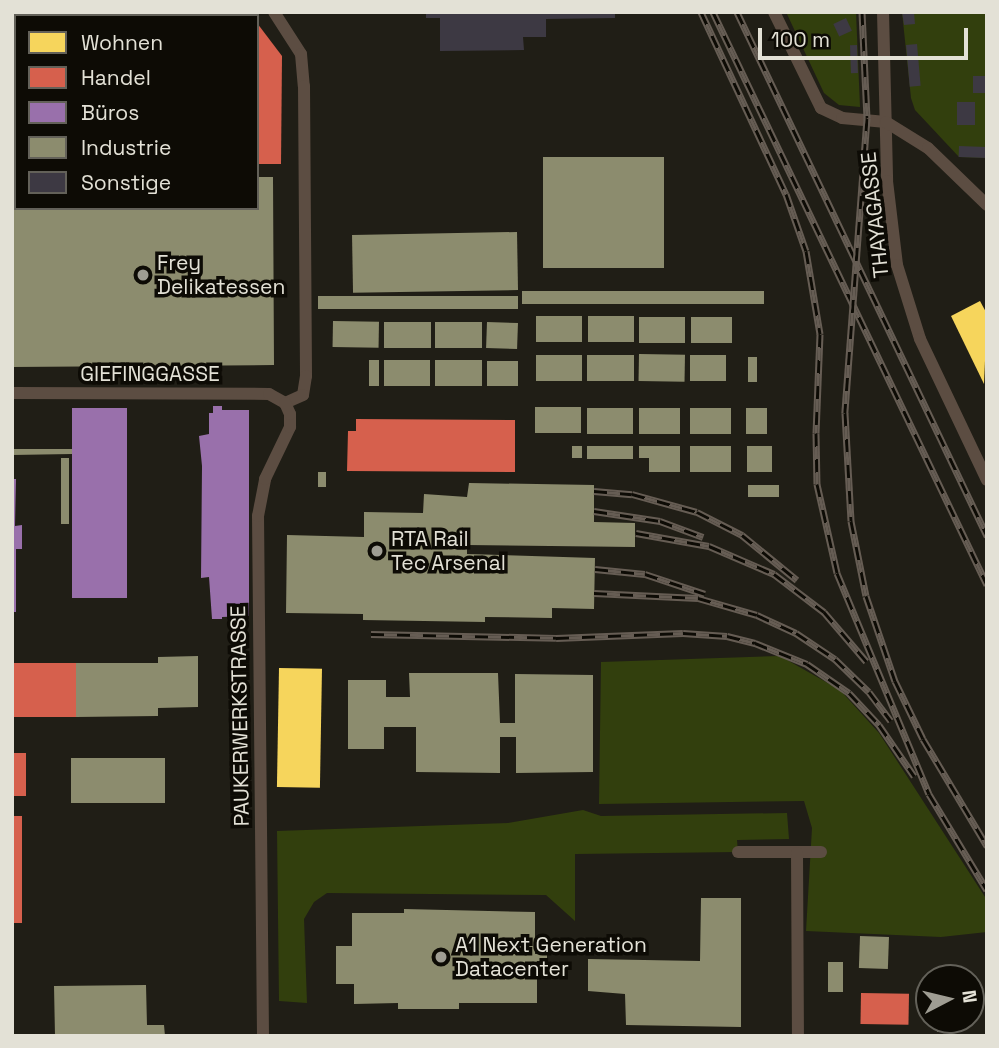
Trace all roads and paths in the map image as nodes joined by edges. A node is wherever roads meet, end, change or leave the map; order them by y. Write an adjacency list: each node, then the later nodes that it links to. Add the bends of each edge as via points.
1 (274, 12): 7 (street, via 301,54 304,86 306,376 303,395)
2 (774, 12): 4 (street, via 821,108 842,118)
3 (883, 12): 4 (street, THAYAGASSE)
4 (886, 122): 5 (street, via 928,148); 8 (street, THAYAGASSE, via 892,236 904,292 920,339)
5 (987, 205)
6 (12, 393): 7 (street, GIEFINGGASSE, via 268,394)
7 (285, 403): 12 (street, PAUKERWERKSTRASSE, via 290,427 265,480 258,516)
8 (987, 480)
9 (738, 852): 11 (street)
10 (821, 852): 11 (street)
11 (797, 853): 13 (street)
12 (263, 1036)
13 (798, 1036)

